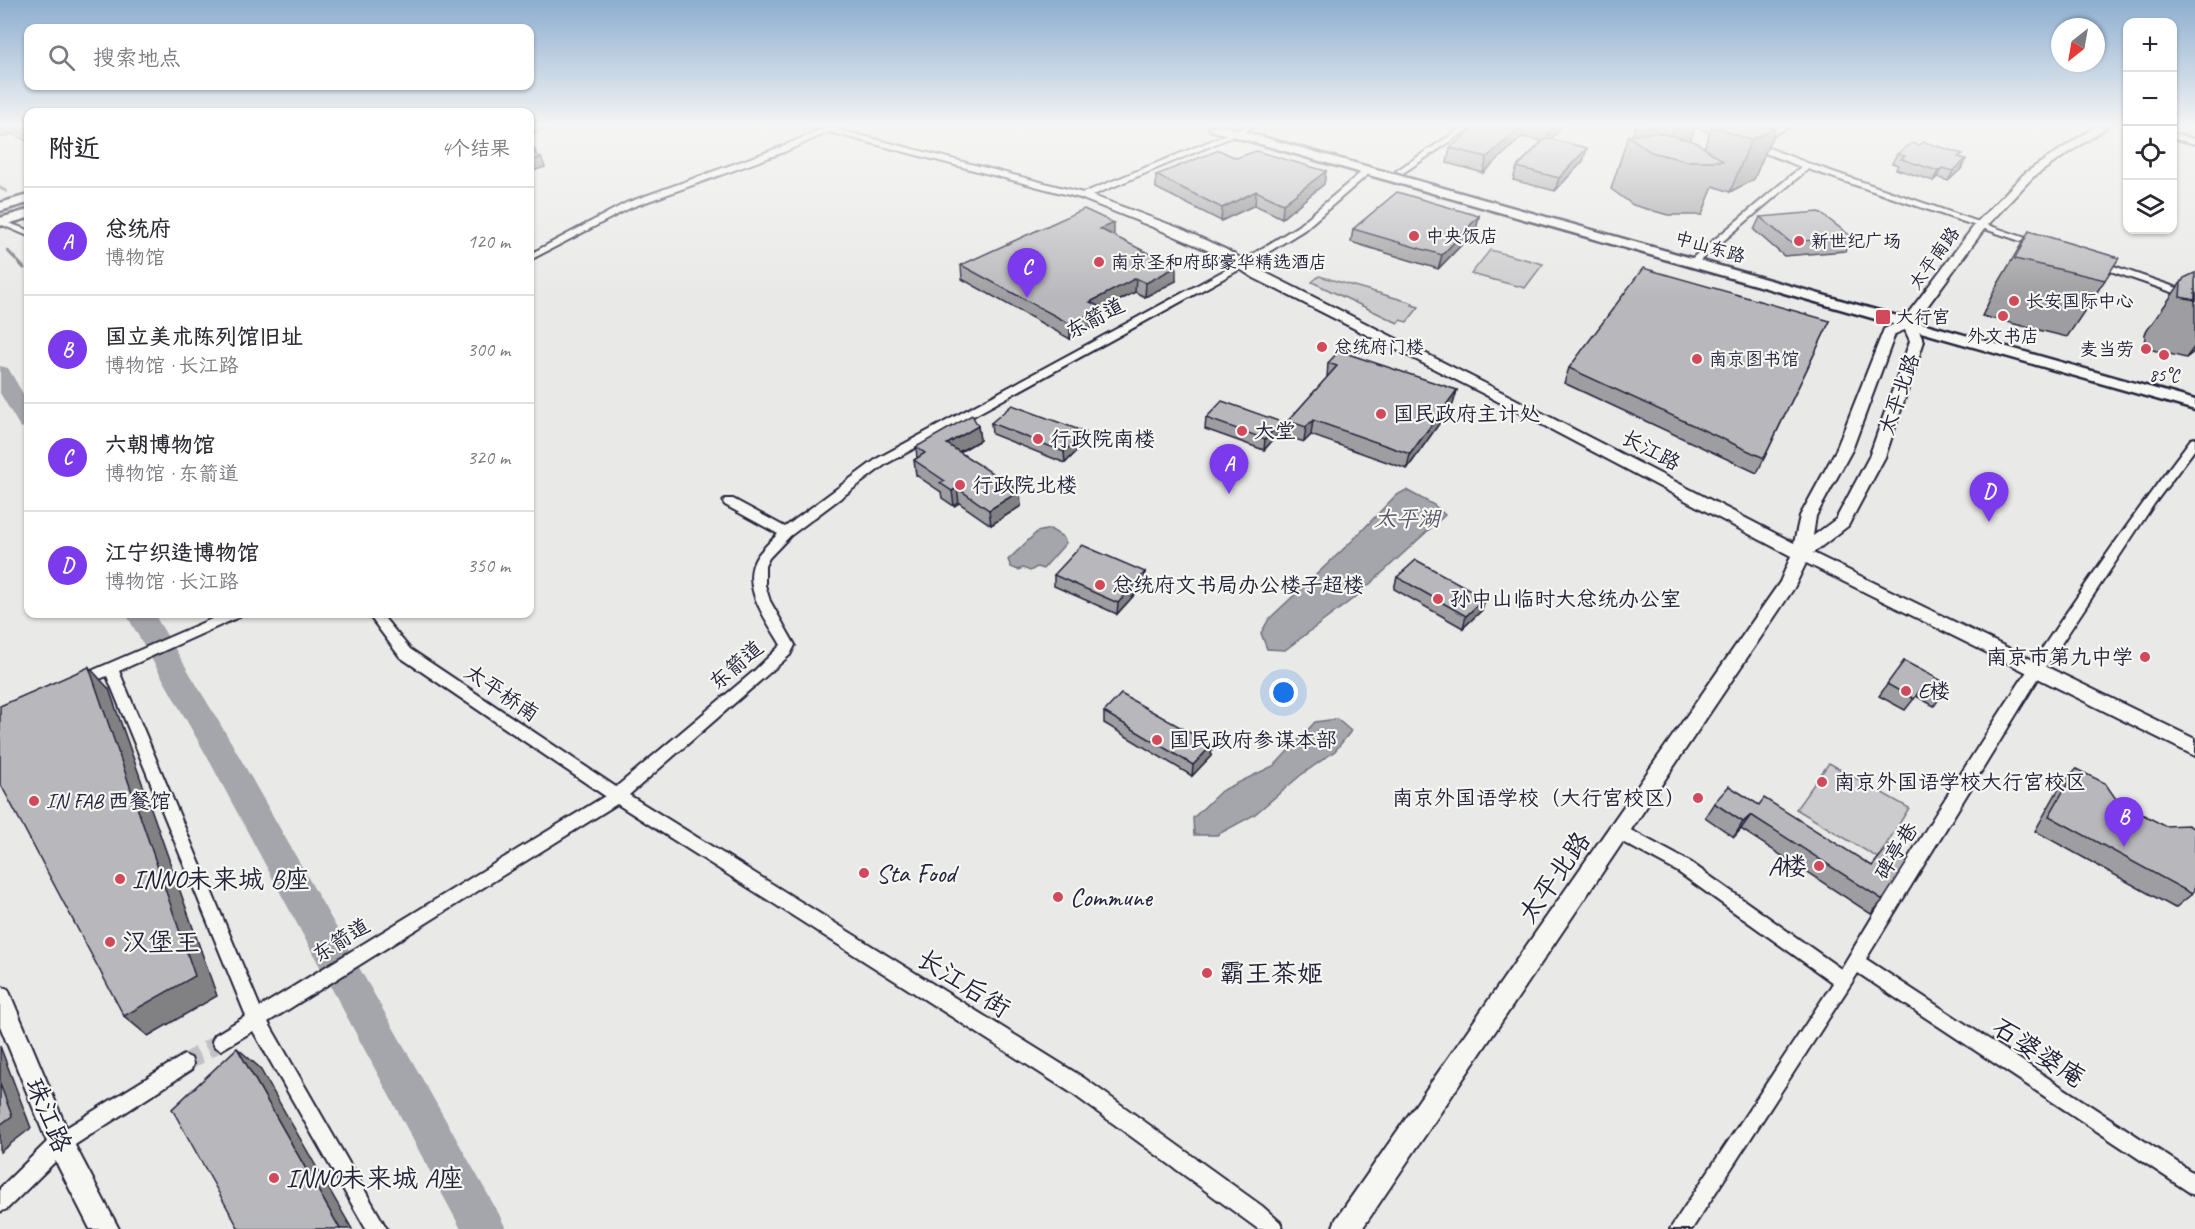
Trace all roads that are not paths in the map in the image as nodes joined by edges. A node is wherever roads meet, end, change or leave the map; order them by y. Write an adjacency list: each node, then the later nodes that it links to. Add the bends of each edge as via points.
1 (687, 184): 18 (street, via 629,205)
2 (1039, 184): 10 (street)
3 (1112, 184): 10 (street)
4 (1352, 184): 21 (street, 东箭道, via 1301,228)
5 (1422, 184): 19 (main road, 中山东路)
6 (1445, 184): 19 (main road, 中山东路)
7 (1785, 184): 19 (street)
8 (1861, 184): 15 (street)
9 (2020, 184): 15 (main road, 太平南路)
10 (1084, 196): 21 (main road, 长江路)
11 (24, 200): 12 (main road)
12 (0, 207)
13 (24, 215): 14 (main road)
14 (1, 222): 16 (street)
15 (1981, 225): 17 (street); 23 (main road, 太平南路)
16 (24, 231)
17 (2048, 248)
18 (534, 255)
19 (1697, 259): 23 (main road, 中山东路)
20 (2082, 259): 22 (street)
21 (1243, 264): 28 (street, 东箭道, via 882,461); 29 (main road, 长江路)
22 (2195, 297)
23 (1911, 319): 24 (main road, 中山东路); 25 (main road, 中山东路); 29 (main road, 太平北路, via 1889,332 1844,450 1808,516); 29 (main road, 太平北路, via 1917,340 1877,457 1842,522)
24 (2195, 394)
25 (2195, 405)
26 (2195, 441): 33 (street, 碑亭巷)
27 (729, 502): 28 (street)
28 (786, 533): 36 (street, 东箭道, via 764,556 758,585 788,645 785,651)
29 (1801, 554): 33 (main road, 长江路); 37 (main road, 太平北路, via 1788,584)
30 (224, 618): 32 (street)
31 (377, 618): 36 (street, 太平桥南, via 405,653)
32 (111, 668): 34 (street); 41 (street)
33 (2036, 670): 35 (main road, 长江路); 38 (street, 碑亭巷)
34 (70, 686)
35 (2195, 748)
36 (617, 796): 41 (street, 东箭道); 49 (street, 长江后街, via 1077,1085)
37 (1619, 832): 39 (street, via 1684,867); 50 (main road, 太平北路)
38 (1854, 961): 39 (street, 碑亭巷); 45 (street, 石婆婆庵)
39 (1844, 981): 51 (street, 碑亭巷)
40 (0, 997): 44 (main road, 珠江路)
41 (256, 1019): 42 (street, 东箭道); 48 (street)
42 (221, 1041)
43 (184, 1064): 44 (street)
44 (60, 1143): 46 (street); 47 (main road, 珠江路)
45 (2195, 1186)
46 (0, 1202)
47 (105, 1229)
48 (377, 1229)
49 (1273, 1229)
50 (1346, 1229)
51 (1680, 1229)

